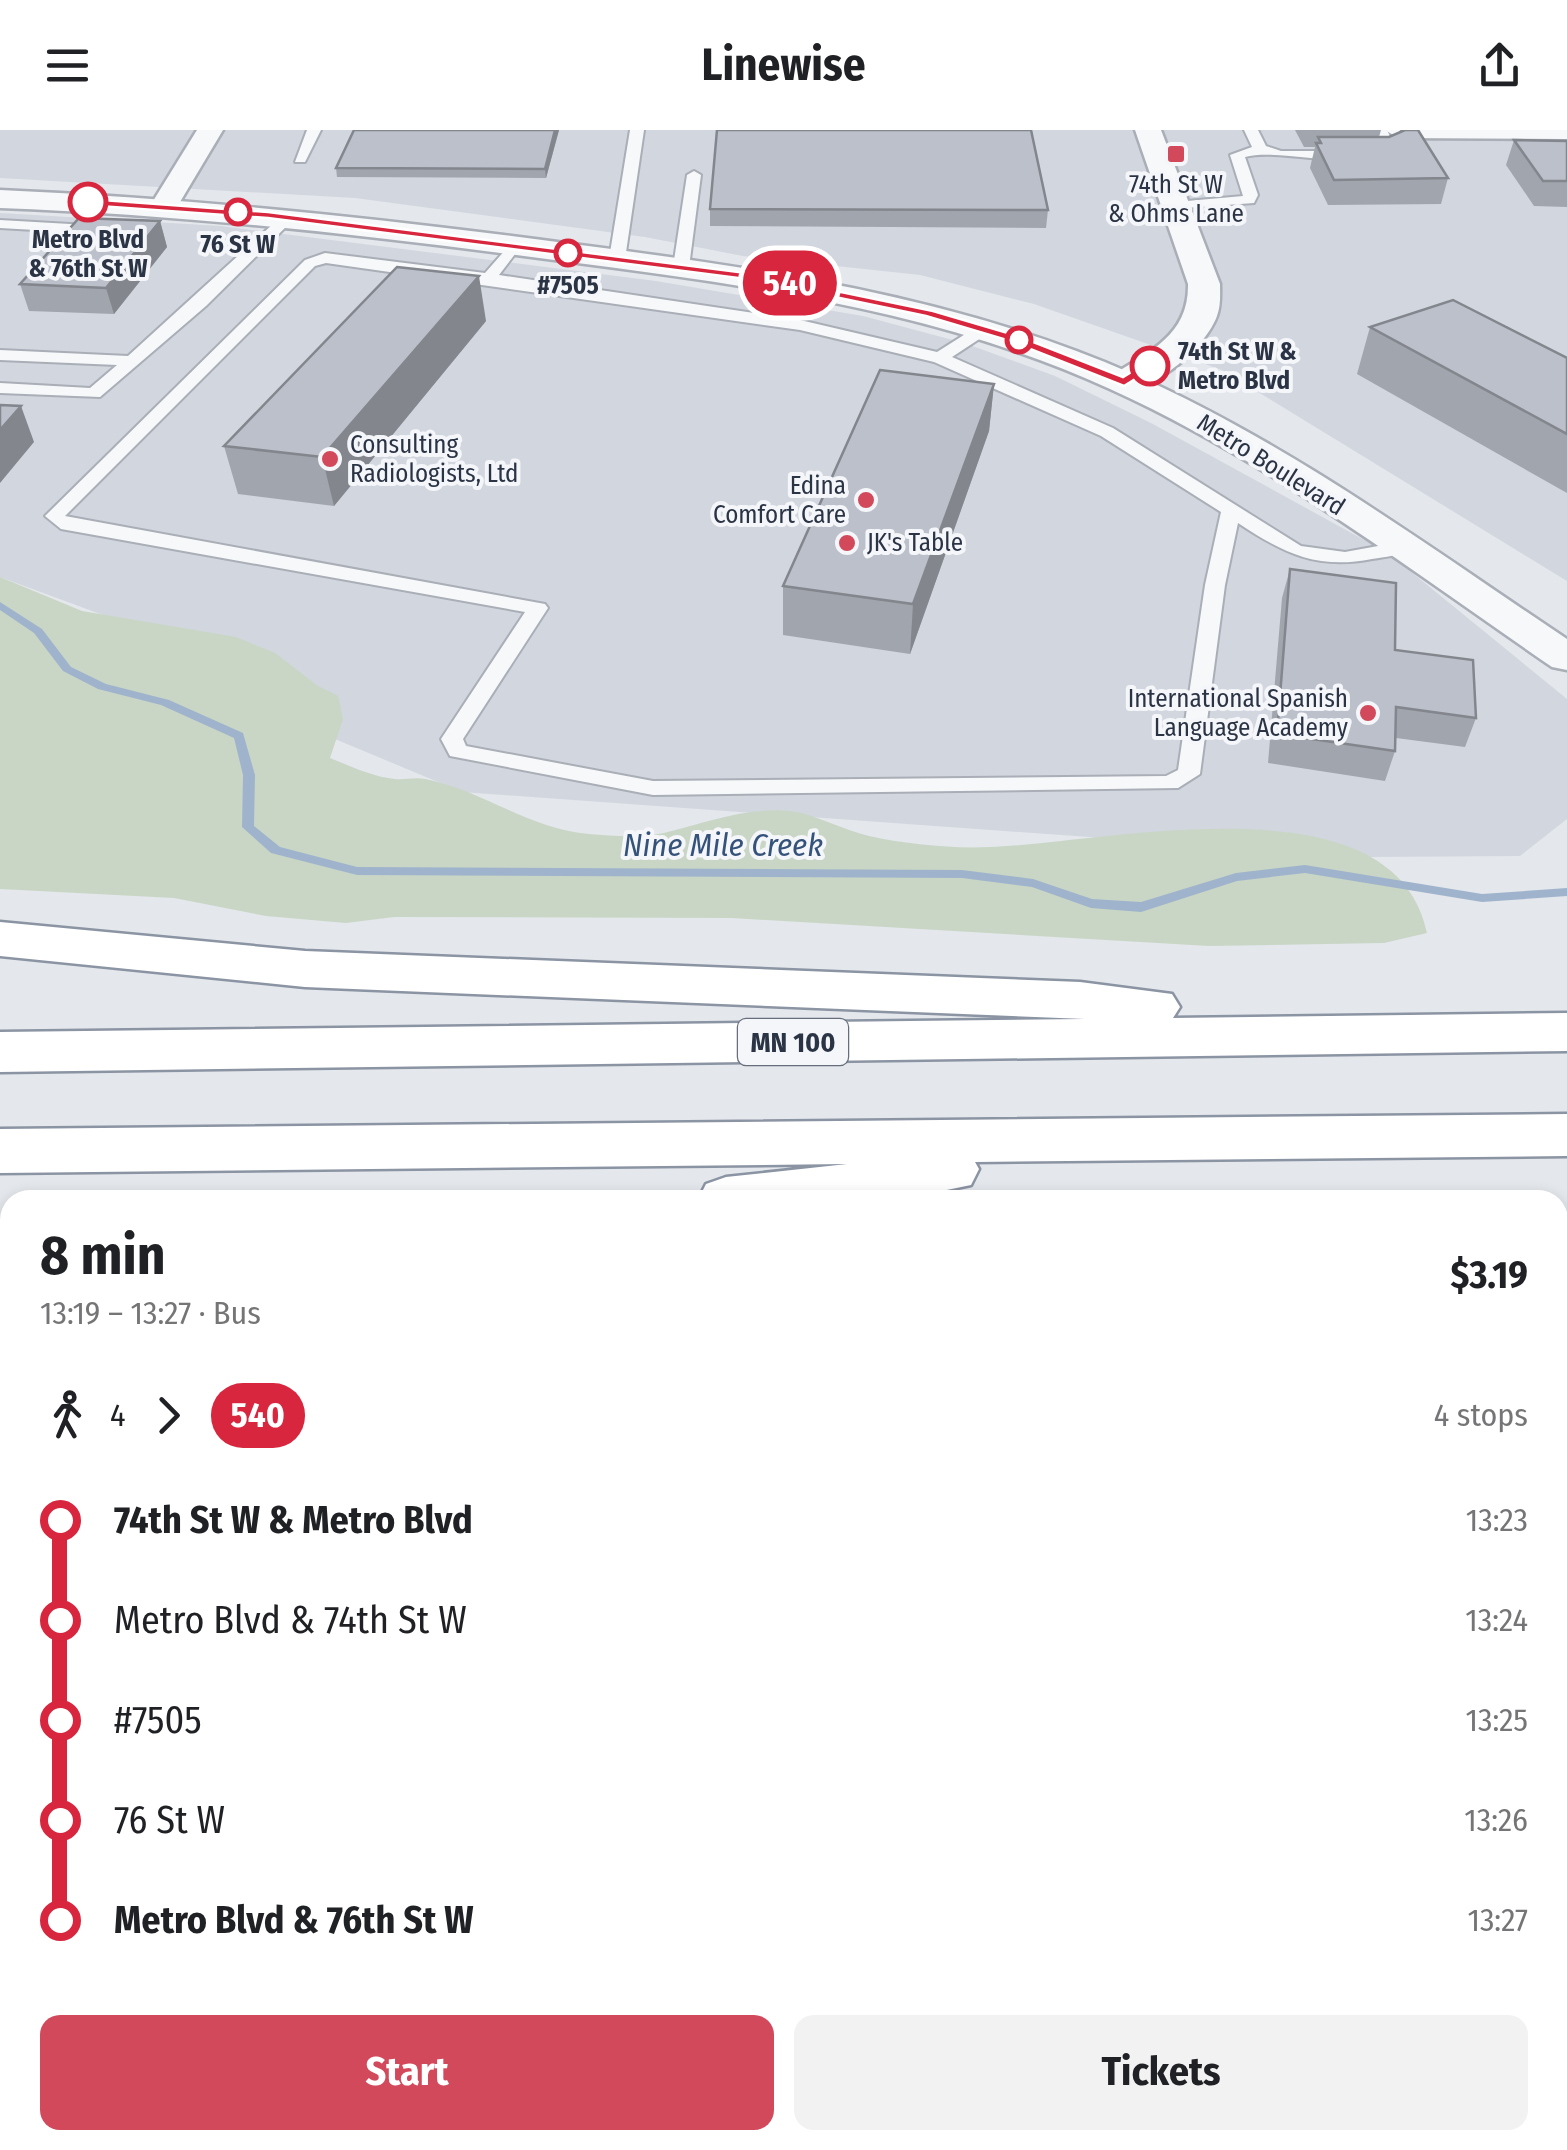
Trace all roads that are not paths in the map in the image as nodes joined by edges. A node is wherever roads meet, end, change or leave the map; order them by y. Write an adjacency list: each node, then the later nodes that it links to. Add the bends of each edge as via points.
1 (210, 130): 13 (street)
2 (314, 130): 11 (lane)
3 (637, 130): 21 (lane)
4 (1148, 130): 14 (street)
5 (1250, 130): 10 (lane)
6 (1380, 130): 10 (lane, via 1390,151 1378,156 1280,156)
7 (1398, 130): 8 (street)
8 (1522, 130): 9 (street)
9 (1567, 131)
10 (1260, 149): 14 (lane, via 1238,155 1249,200)
11 (300, 159)
12 (694, 175): 22 (lane)
13 (164, 206): 15 (street, Metro Boulevard); 16 (street, Metro Boulevard)
14 (1176, 206): 28 (street, via 1207,306 1186,341)
15 (3, 209): 17 (lane)
16 (289, 217): 20 (street, Metro Boulevard); 27 (lane)
17 (126, 231)
18 (0, 238): 19 (lane)
19 (49, 240)
20 (514, 246): 21 (street, Metro Boulevard); 23 (lane)
21 (617, 259): 22 (street, Metro Boulevard)
22 (681, 267): 24 (street, Metro Boulevard, via 842,292)
23 (488, 278): 26 (lane, via 800,324); 30 (lane, via 324,258 310,263 54,516 61,523 538,608 452,739 458,751 669,788 1170,783 1189,774)
24 (984, 330): 26 (lane); 28 (street, Metro Boulevard)
25 (0, 355): 27 (lane)
26 (940, 358): 30 (lane, via 1106,432)
27 (132, 361): 29 (lane, via 94,393)
28 (1124, 382): 31 (street, Metro Boulevard, via 1253,450)
29 (0, 388)
30 (1231, 510): 31 (lane, via 1300,556 1334,562)
31 (1400, 548): 32 (street, Metro Boulevard)
32 (1567, 658)
33 (0, 939): 35 (highway, via 305,969 1080,1000)
34 (1567, 1032): 35 (highway, MN 100)
35 (1440, 1033): 36 (highway, MN 100)
36 (0, 1052)
37 (1567, 1135): 38 (highway)
38 (1121, 1140): 39 (highway); 40 (highway)
39 (0, 1151)
40 (823, 1190)

